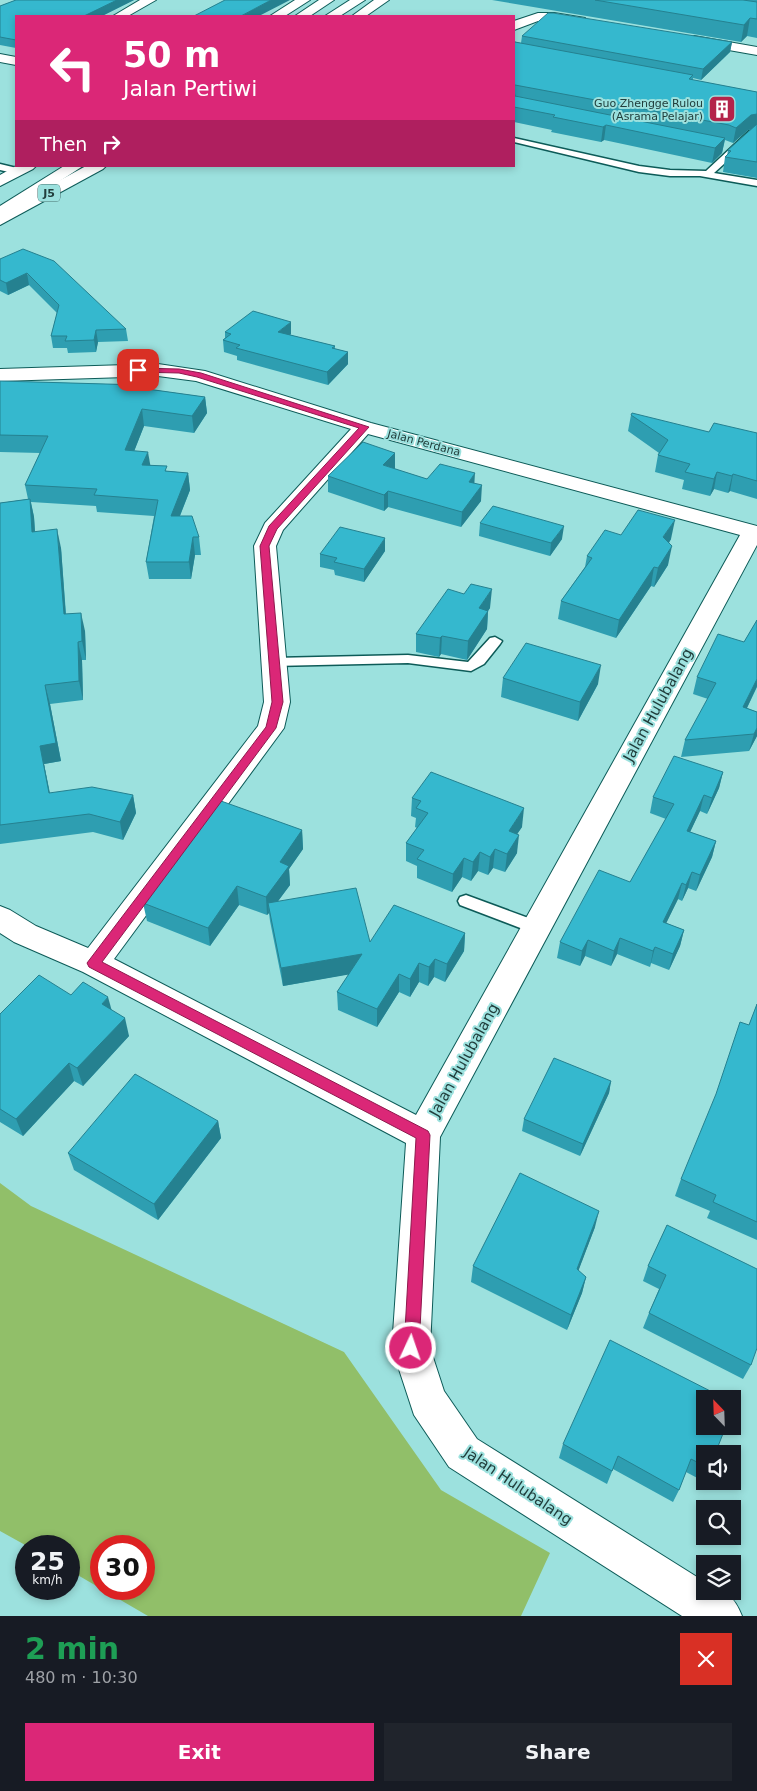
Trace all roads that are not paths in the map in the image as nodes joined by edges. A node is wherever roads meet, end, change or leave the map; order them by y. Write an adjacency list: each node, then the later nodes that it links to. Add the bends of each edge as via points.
1 (150, 0): 7 (main road)
2 (304, 0): 8 (main road)
3 (328, 0): 9 (main road)
4 (341, 0): 10 (main road)
5 (359, 0): 11 (main road)
6 (383, 0): 12 (main road)
7 (121, 15)
8 (278, 15)
9 (303, 15)
10 (315, 15)
11 (332, 15)
12 (360, 15)
13 (590, 23): 14 (main road, via 537,16 524,18)
14 (515, 25)
15 (684, 38): 16 (main road)
16 (757, 50)
17 (0, 58): 18 (main road)
18 (15, 62)
19 (757, 132): 26 (lane)
20 (515, 140): 26 (lane, via 639,168)
21 (0, 167): 25 (lane)
22 (53, 167): 29 (main road)
23 (73, 167): 30 (main road)
24 (96, 167): 31 (main road, J5)
25 (23, 169): 27 (main road)
26 (708, 174): 28 (lane)
27 (0, 181)
28 (757, 183)
29 (0, 194)
30 (0, 213)
31 (0, 220)
32 (0, 375): 33 (main road, Jalan Perdana, via 179,371)
33 (364, 427): 34 (main road, Jalan Perdana); 36 (main road, via 269,535 265,546)
34 (755, 533): 39 (main road, Jalan Hulubalang)
35 (495, 641): 36 (lane, via 471,667 408,659)
36 (273, 662): 40 (main road, via 277,702 271,728)
37 (466, 901): 39 (lane)
38 (0, 918): 40 (main road, via 24,934)
39 (536, 928): 41 (main road, Jalan Hulubalang)
40 (94, 963): 41 (main road)
41 (423, 1135): 42 (main road, Jalan Hulubalang, via 411,1348 428,1401 463,1453)
42 (721, 1616)

